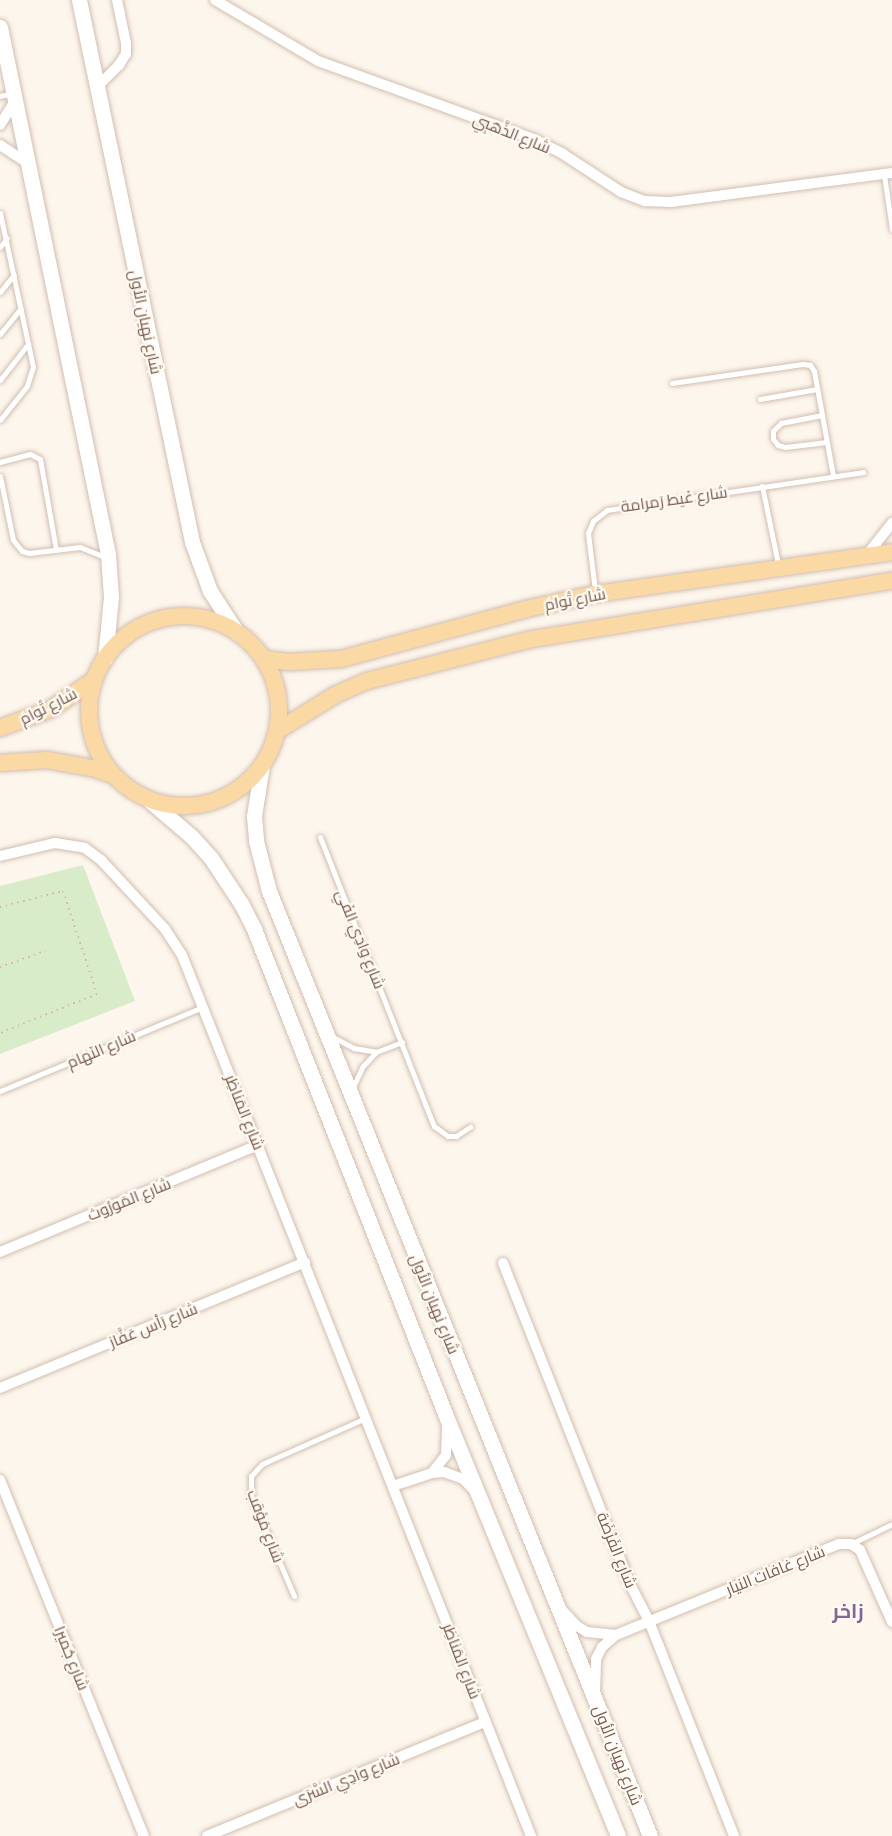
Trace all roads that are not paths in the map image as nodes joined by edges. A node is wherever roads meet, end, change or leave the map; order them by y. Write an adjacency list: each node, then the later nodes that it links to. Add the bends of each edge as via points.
1 (79, 0): 5 (main road, شارع نهيان الأول)
2 (215, 0): 10 (street, شارع الذَّهَبِي, via 318,61 534,139 621,192 645,201 671,202)
3 (119, 3): 5 (street, via 126,54)
4 (0, 27): 6 (main road)
5 (97, 87): 40 (main road, شارع نهيان الأول, via 192,542 210,591)
6 (10, 97): 7 (street); 9 (main road)
7 (0, 125)
8 (0, 145): 9 (street)
9 (28, 162): 36 (main road)
10 (888, 173): 12 (lane)
11 (0, 213): 13 (lane)
12 (892, 230)
13 (7, 238): 14 (lane); 15 (lane)
14 (0, 247)
15 (14, 275): 16 (lane); 17 (lane)
16 (0, 292)
17 (21, 308): 18 (lane); 19 (lane)
18 (0, 334)
19 (28, 344): 20 (lane); 25 (lane, via 33,367 30,380)
20 (0, 380)
21 (672, 383): 22 (lane, via 807,364 814,370)
22 (817, 389): 23 (lane); 24 (lane)
23 (760, 399)
24 (822, 416): 26 (lane); 26 (lane, via 781,423 773,431 773,439 785,447)
25 (0, 420)
26 (827, 442): 30 (lane)
27 (0, 462): 33 (lane, via 30,454 40,459)
28 (863, 472): 30 (lane, شارع غَيط رَمرامة)
29 (0, 476): 33 (lane, via 15,545 29,553)
30 (833, 477): 31 (lane, شارع غَيط رَمرامة)
31 (762, 486): 37 (lane); 39 (lane, شارع غَيط رَمرامة, via 601,512 588,532)
32 (892, 523): 35 (street)
33 (56, 549): 36 (lane, via 80,547)
34 (892, 552): 35 (main road, شارع تُوام)
35 (867, 555): 37 (main road, شارع تُوام)
36 (109, 559): 41 (main road, via 111,617)
37 (779, 569): 39 (main road, شارع تُوام)
38 (892, 581): 45 (main road, شارع تُوام, via 532,639 367,681 335,695)
39 (596, 594): 42 (main road, شارع تُوام, via 341,659)
40 (238, 634): 41 (main road, via 198,617 162,619 130,634); 42 (main road)
41 (105, 659): 43 (main road)
42 (264, 659): 45 (main road, via 277,694)
43 (94, 680): 44 (main road, شارع تُوام, via 51,709); 48 (main road, via 89,709 91,730 97,751)
44 (0, 728)
45 (277, 731): 47 (main road)
46 (0, 763): 48 (main road, via 47,760)
47 (262, 765): 49 (main road, via 240,788 212,802 180,806); 53 (main road, شارع نهيان الأول, via 254,816 262,866)
48 (113, 775): 49 (main road)
49 (149, 800): 64 (main road, شارع نهيان الأول, via 211,858 242,905)
50 (320, 837): 54 (lane, شارع وادِي الفَي)
51 (0, 856): 52 (street, شارع المَناظِر, via 55,843 75,844 94,852 174,942)
52 (203, 1007): 56 (lane, شارع النَهام); 59 (street, شارع المَناظِر)
53 (325, 1031): 55 (lane, via 354,1048); 57 (main road, شارع نهيان الأول)
54 (402, 1042): 55 (lane); 58 (lane, شارع وادِي الفَي, via 437,1130 452,1136)
55 (376, 1052): 57 (lane, via 363,1066)
56 (0, 1091)
57 (351, 1094): 73 (main road, شارع نهيان الأول)
58 (470, 1127)
59 (258, 1145): 60 (street, شارع المَورُوث); 61 (street, شارع المَناظِر)
60 (0, 1252)
61 (305, 1262): 63 (street, شارع رَأس عَفَّاز); 65 (street, شارع المَناظِر)
62 (503, 1263): 75 (street, شارع الفَرْضَة, via 630,1584)
63 (0, 1388)
64 (446, 1416): 66 (street, via 448,1449 444,1461); 69 (main road, شارع نهيان الأول)
65 (366, 1418): 68 (street, شارع المَناظِر); 72 (lane, شارع مَوْقب, via 262,1464 251,1476 251,1495)
66 (432, 1473): 68 (street); 69 (street, via 457,1475)
67 (0, 1480): 79 (street, شارع جُميرا)
68 (393, 1486): 78 (street, شارع المَناظِر)
69 (481, 1498): 82 (main road, شارع نهيان الأول)
70 (892, 1524): 71 (lane)
71 (851, 1544): 74 (street, via 863,1554); 75 (street, شارع غافات النيار, via 839,1544)
72 (294, 1596)
73 (556, 1603): 76 (street, شارع غافات النيار, via 582,1629); 77 (main road, شارع نهيان الأول)
74 (891, 1617)
75 (649, 1622): 76 (street, شارع غافات النيار); 84 (street, شارع الفَرْضَة)
76 (616, 1635): 77 (street, شارع غافات النيار, via 602,1647 596,1659)
77 (596, 1699): 83 (main road, شارع نهيان الأول)
78 (485, 1722): 80 (street, شارع وادِي السَّرَى); 81 (street, شارع المَناظِر)
79 (144, 1836)
80 (207, 1836)
81 (531, 1836)
82 (618, 1836)
83 (650, 1836)
84 (734, 1836)

